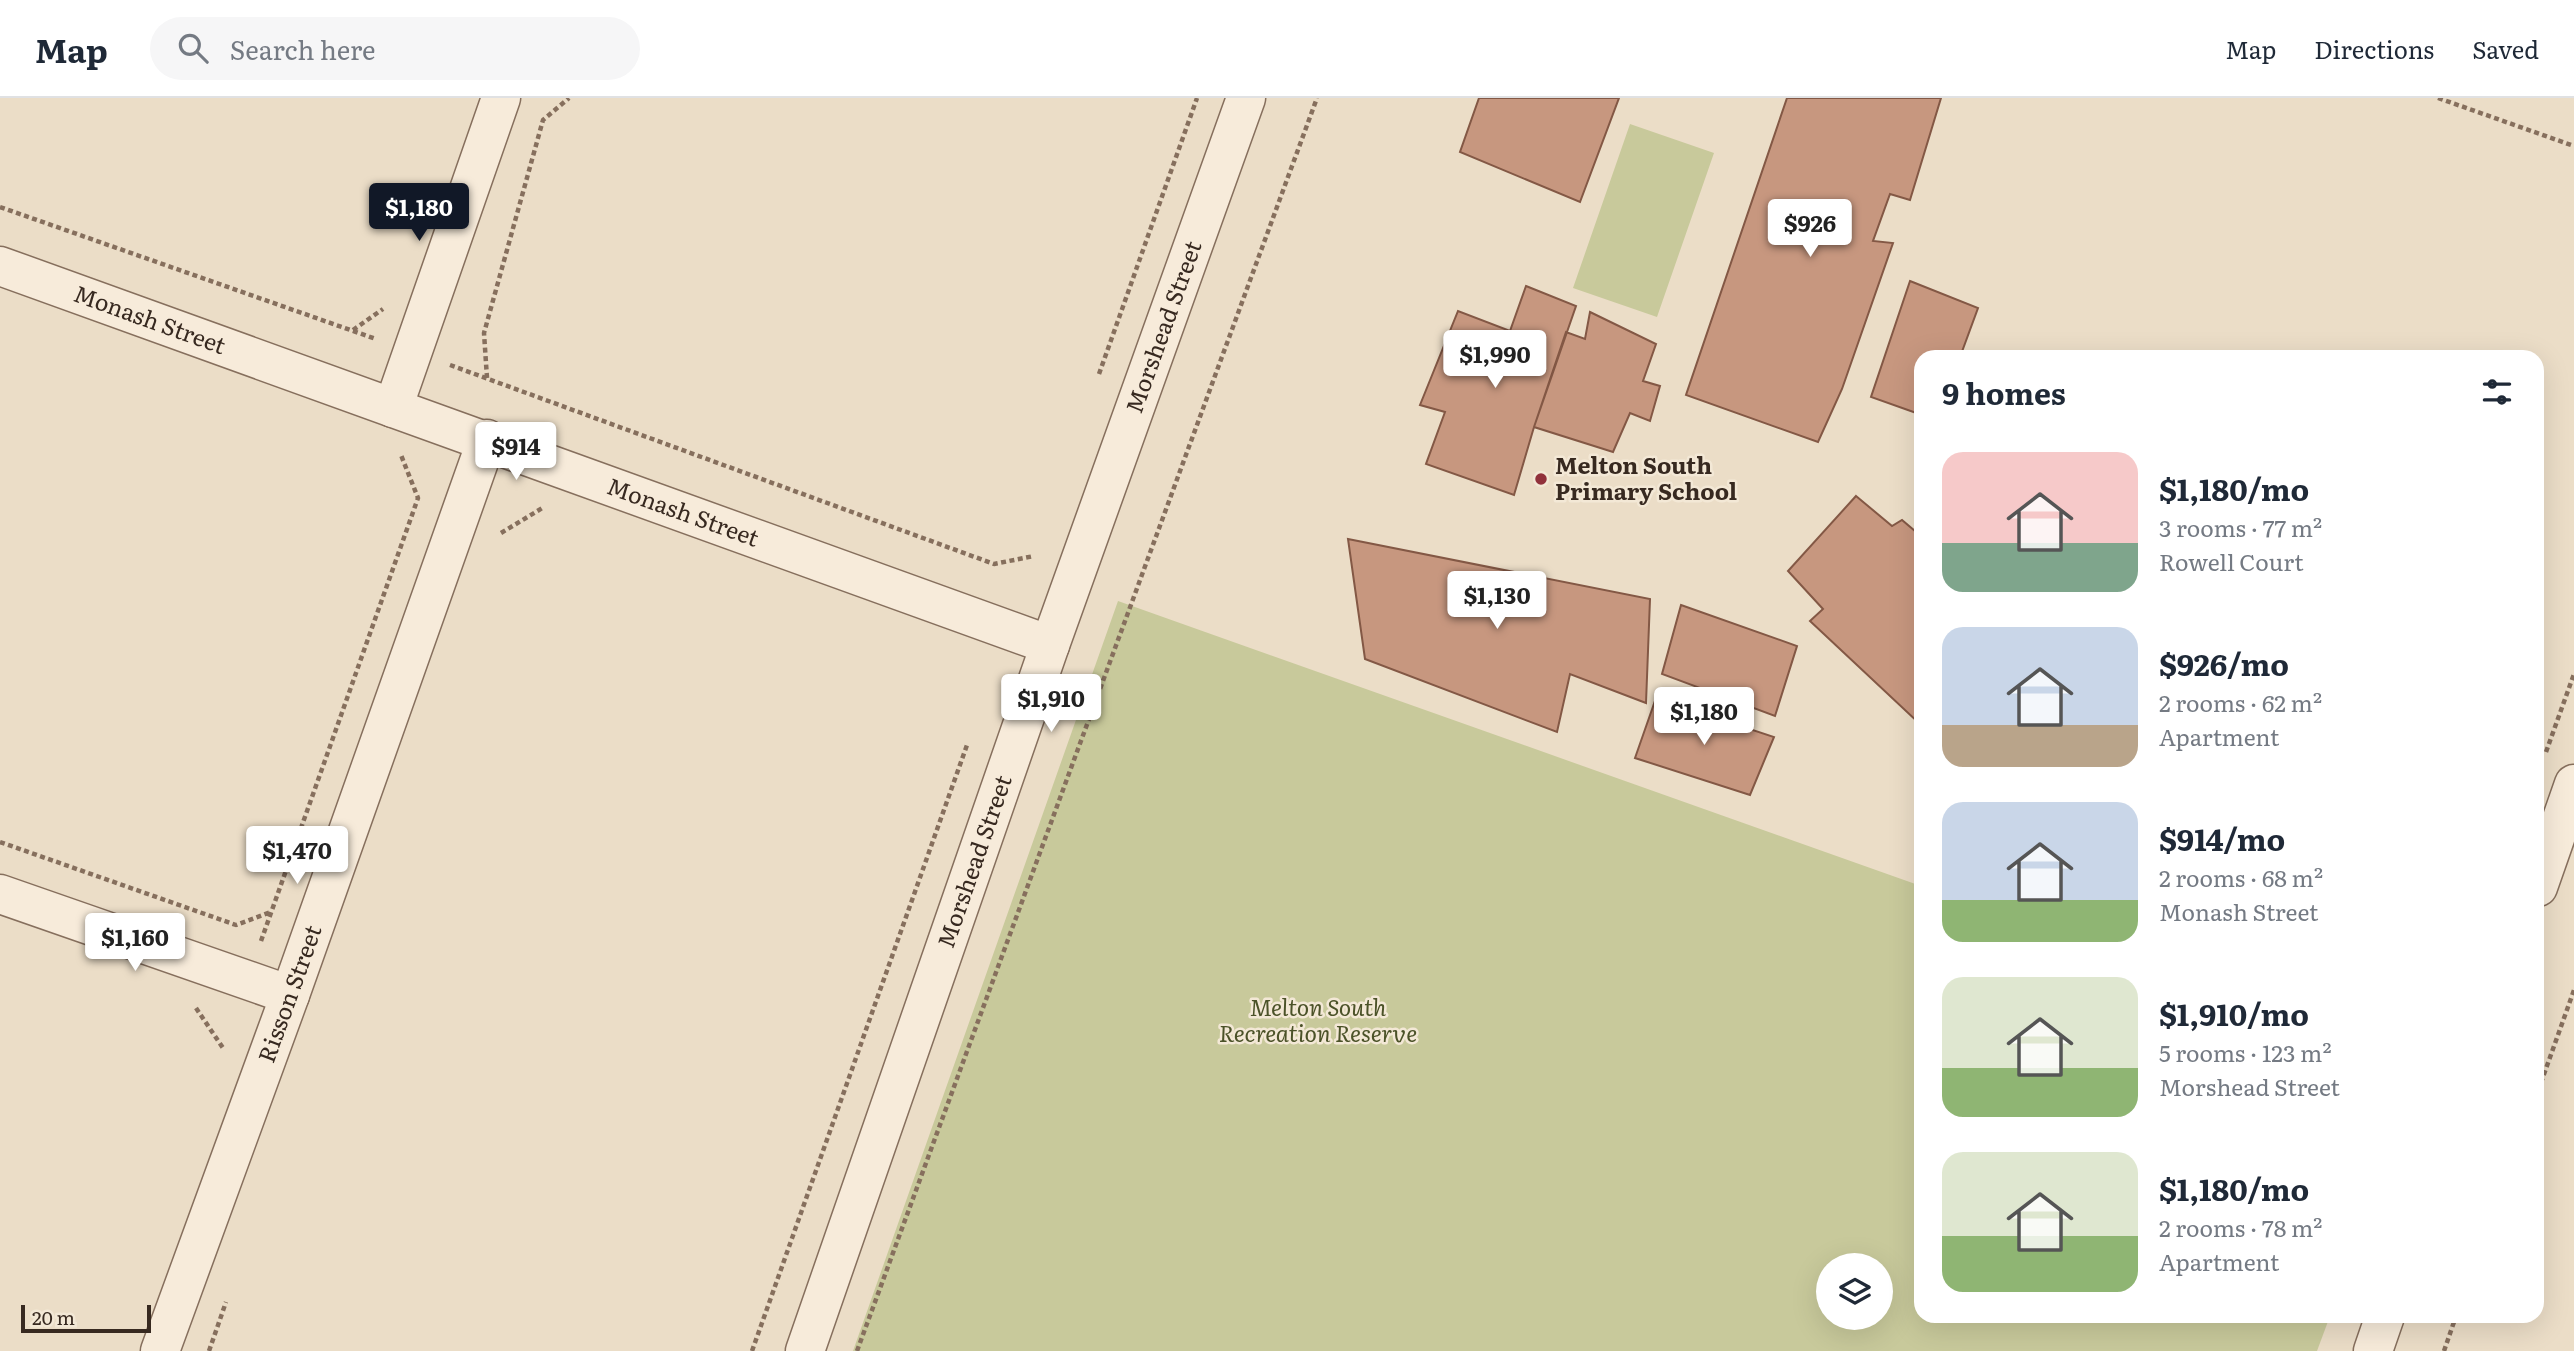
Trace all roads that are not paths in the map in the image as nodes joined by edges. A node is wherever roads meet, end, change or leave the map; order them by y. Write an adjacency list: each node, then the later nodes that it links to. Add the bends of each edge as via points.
1 (501, 98): 4 (street)
2 (1246, 98): 6 (street, Morshead Street)
3 (0, 265): 4 (street, Monash Street)
4 (393, 408): 5 (street, Monash Street)
5 (487, 439): 6 (street, Monash Street); 10 (street, Risson Street)
6 (1050, 645): 13 (street, Morshead Street)
7 (2574, 784): 8 (street)
8 (2544, 870)
9 (0, 894): 10 (street)
10 (290, 995): 12 (street, Risson Street)
11 (2383, 1323): 14 (street)
12 (160, 1351)
13 (805, 1351)
14 (2373, 1351)

